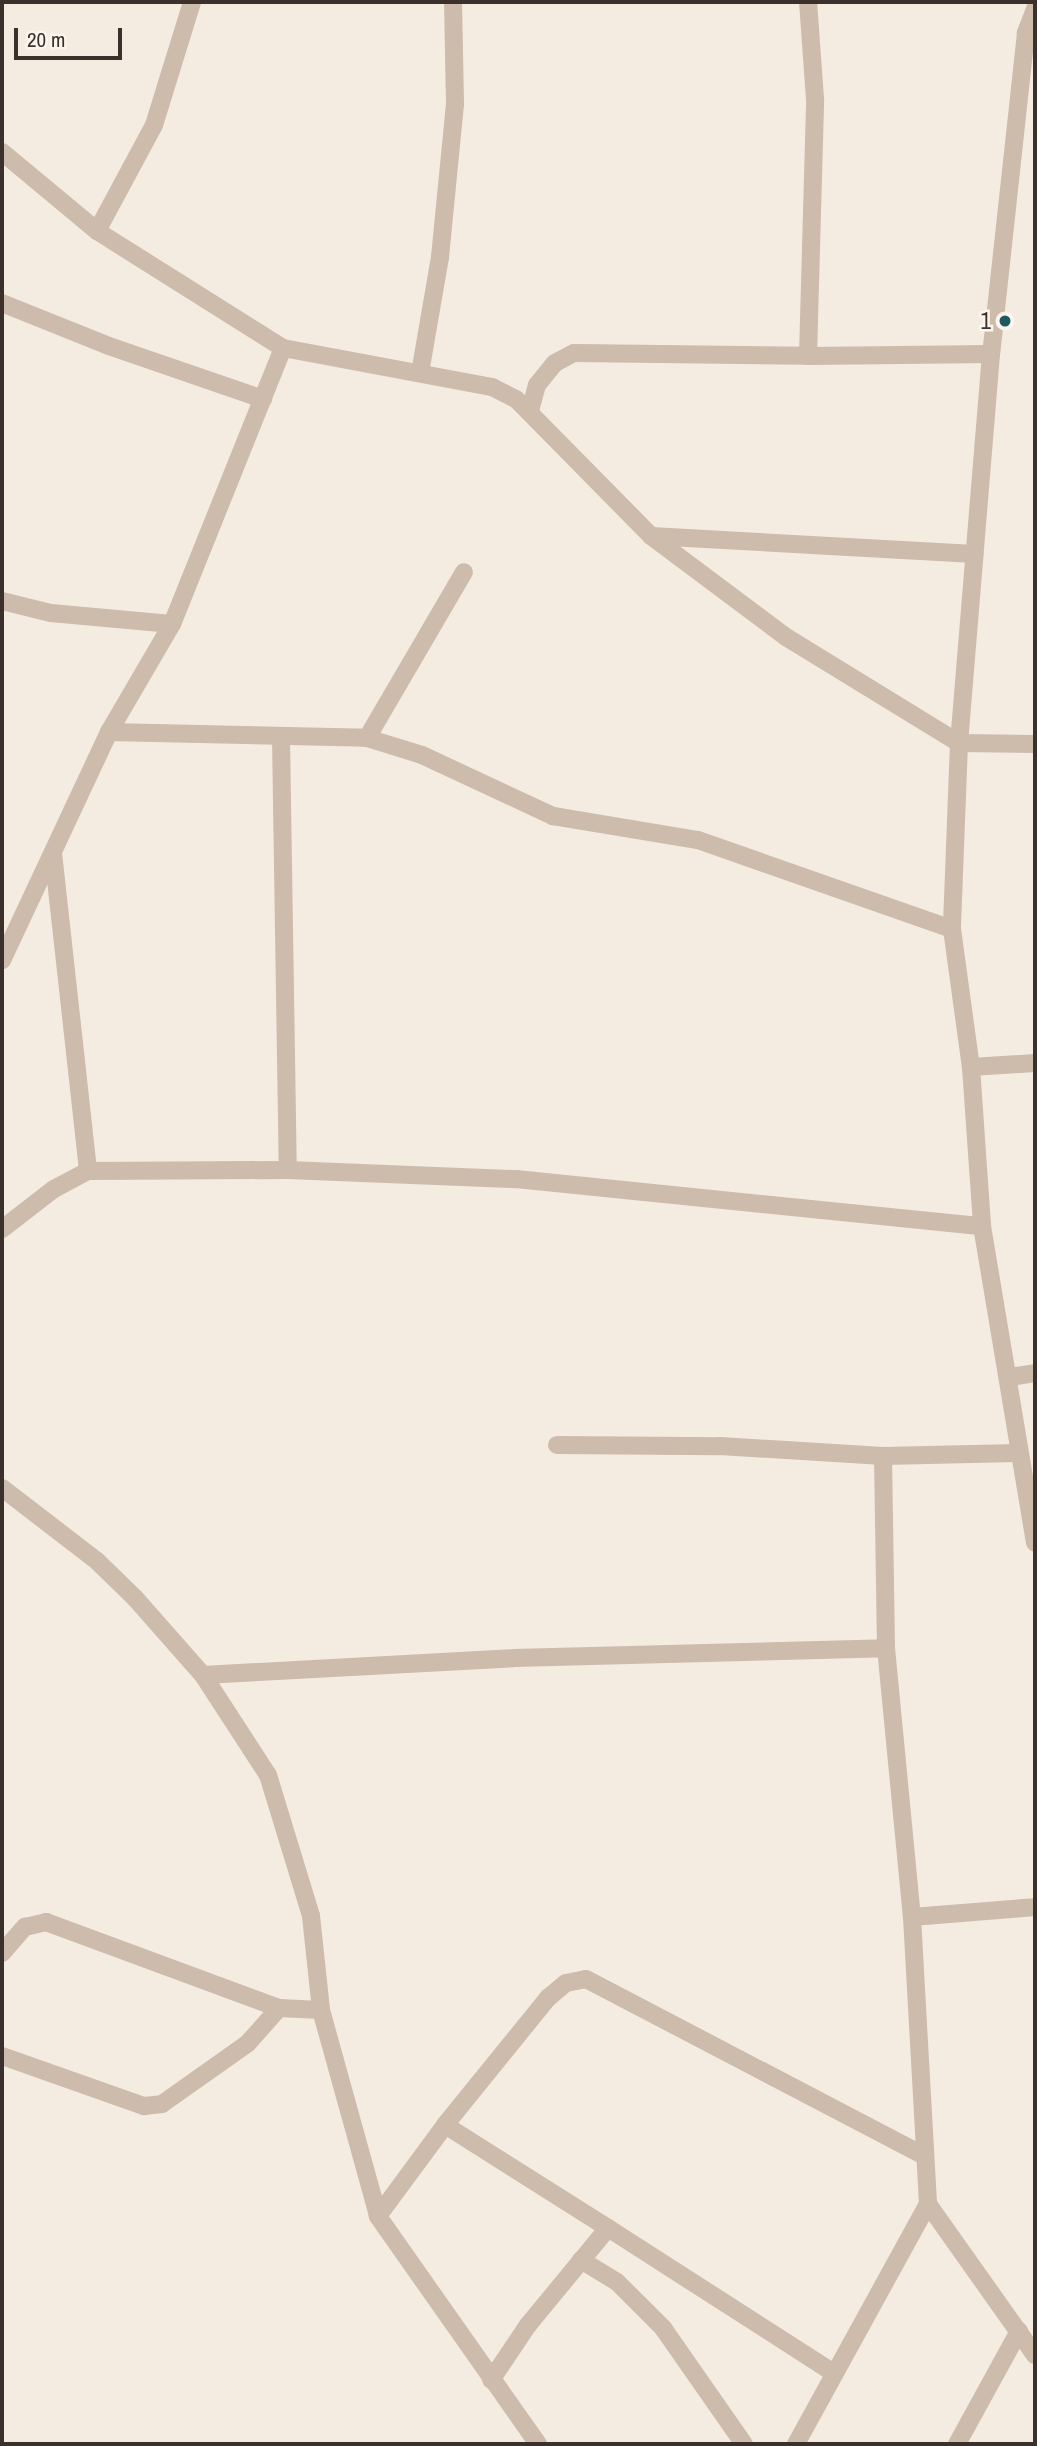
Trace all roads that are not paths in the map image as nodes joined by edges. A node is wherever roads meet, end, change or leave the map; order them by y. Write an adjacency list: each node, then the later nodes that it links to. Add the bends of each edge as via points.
1 (192, 2): 6 (street, via 154,125)
2 (453, 2): 11 (street, via 453,117 440,257)
3 (808, 2): 10 (street, via 815,99)
4 (1035, 9): 9 (street, via 1026,33)
5 (2, 152): 6 (street)
6 (97, 231): 8 (street)
7 (2, 303): 12 (street, via 109,346)
8 (283, 348): 11 (street); 12 (street)
9 (991, 354): 10 (street); 15 (street)
10 (808, 356): 13 (street, via 574,353 555,363 537,385)
11 (420, 373): 13 (street, via 492,387)
12 (263, 398): 18 (street)
13 (530, 411): 14 (street)
14 (651, 536): 15 (street); 22 (street, via 786,637)
15 (975, 555): 22 (street)
16 (464, 572): 21 (street)
17 (2, 601): 18 (street, via 51,613)
18 (172, 624): 19 (street)
19 (109, 732): 20 (street); 24 (street)
20 (281, 738): 21 (street); 29 (street)
21 (367, 738): 25 (street, via 422,755 553,817 698,840)
22 (959, 743): 23 (street); 25 (street)
23 (1035, 744)
24 (54, 853): 26 (street); 30 (street)
25 (952, 929): 28 (street)
26 (2, 960)
27 (1035, 1063): 28 (street)
28 (971, 1068): 31 (street)
29 (288, 1170): 30 (street); 31 (street, via 616,1186)
30 (88, 1171): 32 (street, via 54,1189)
31 (982, 1226): 34 (street)
32 (2, 1229)
33 (1035, 1373): 34 (street)
34 (1010, 1377): 36 (street)
35 (557, 1445): 37 (street, via 720,1446)
36 (1017, 1453): 37 (street); 39 (street)
37 (883, 1456): 40 (street)
38 (2, 1488): 41 (street, via 97,1561)
39 (1035, 1543)
40 (887, 1647): 41 (street, via 514,1658); 43 (street)
41 (203, 1675): 46 (street, via 268,1775 311,1916)
42 (1035, 1907): 43 (street)
43 (912, 1917): 49 (street)
44 (2, 1953): 45 (street, via 25,1927 46,1922)
45 (278, 2008): 46 (street); 47 (street, via 248,2043 162,2104 145,2106)
46 (321, 2010): 51 (street)
47 (2, 2056)
48 (445, 2125): 49 (street, via 548,1998 566,1983 586,1979); 51 (street); 52 (street)
49 (924, 2156): 50 (street)
50 (928, 2204): 54 (street); 56 (street)
51 (378, 2216): 57 (street)
52 (608, 2228): 53 (street); 56 (street)
53 (581, 2260): 57 (street); 59 (street, via 617,2282 663,2328)
54 (1019, 2331): 55 (street); 61 (street)
55 (1035, 2355)
56 (834, 2373): 60 (street)
57 (491, 2380): 58 (street)
58 (538, 2444)
59 (744, 2444)
60 (796, 2444)
61 (957, 2444)

